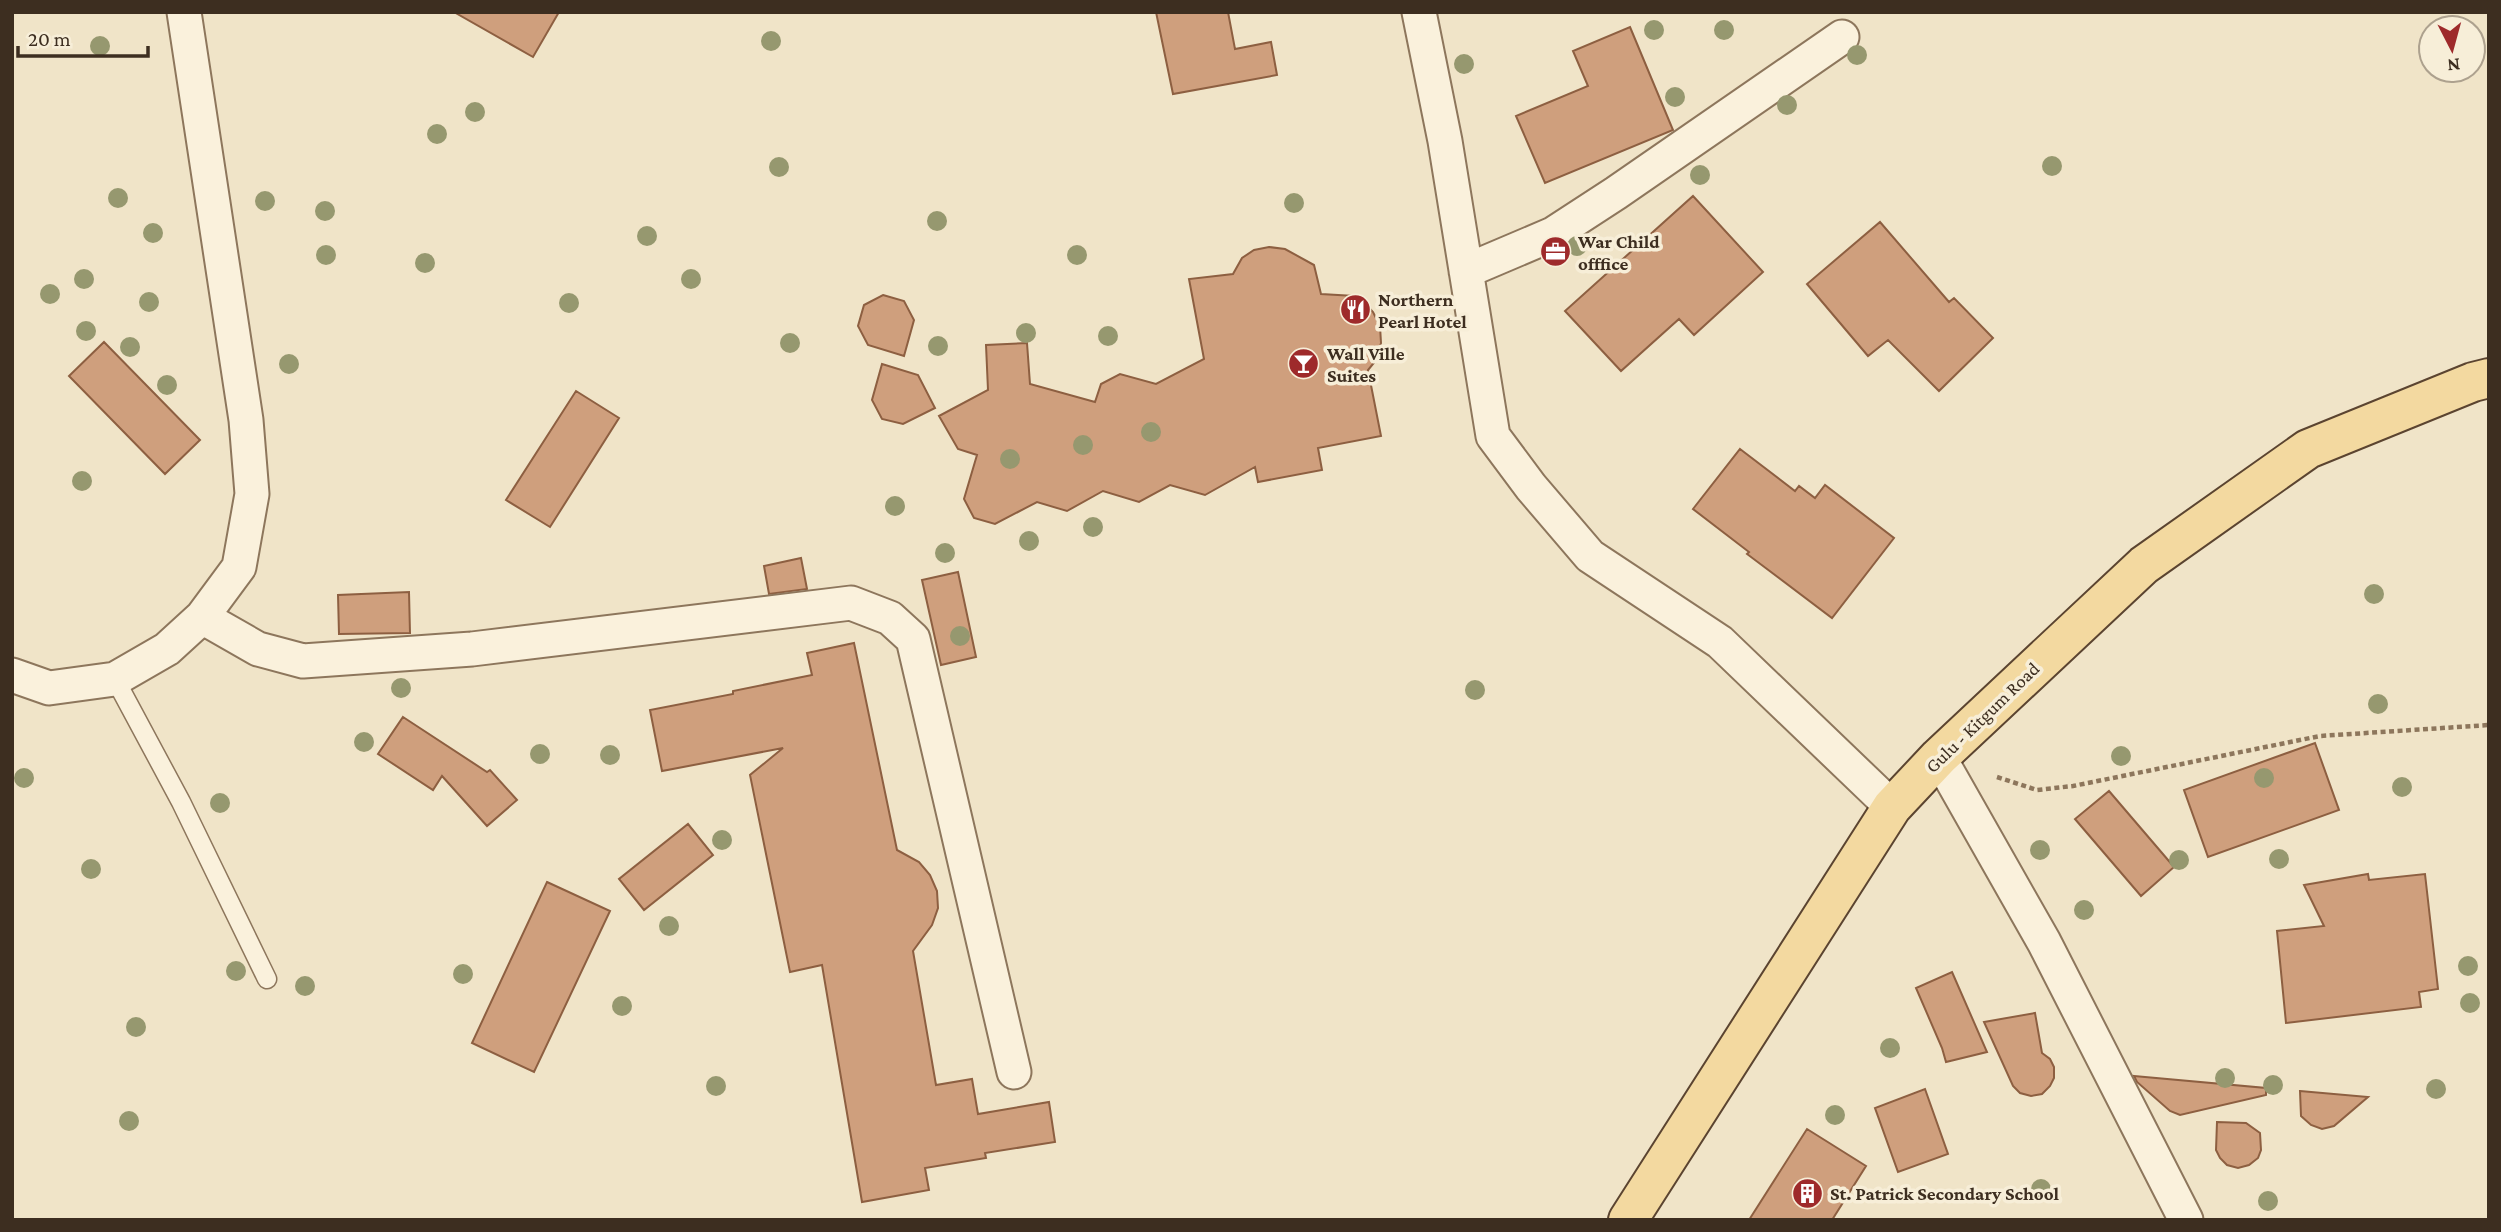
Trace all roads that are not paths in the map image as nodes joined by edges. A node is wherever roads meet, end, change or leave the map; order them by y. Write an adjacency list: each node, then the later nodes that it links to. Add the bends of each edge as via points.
1 (184, 12): 6 (street, via 246,419 251,494 239,567)
2 (1419, 12): 4 (street)
3 (1842, 37): 4 (street, via 1553,234)
4 (1466, 271): 10 (street, via 1493,436 1531,487 1590,556 1720,642)
5 (2489, 378): 9 (main road, Gulu - Kitgum Road, via 2308,449 2144,565)
6 (202, 617): 8 (street, via 167,649); 12 (street, via 258,649 303,661 472,649 851,603 890,618 913,639)
7 (12, 675): 8 (street, via 49,688)
8 (115, 679): 11 (lane)
9 (1939, 757): 10 (main road, Gulu - Kitgum Road); 14 (street, via 2044,942)
10 (1892, 807): 13 (main road, Gulu - Kitgum Road)
11 (267, 979)
12 (1014, 1072)
13 (1628, 1220)
14 (2186, 1220)

